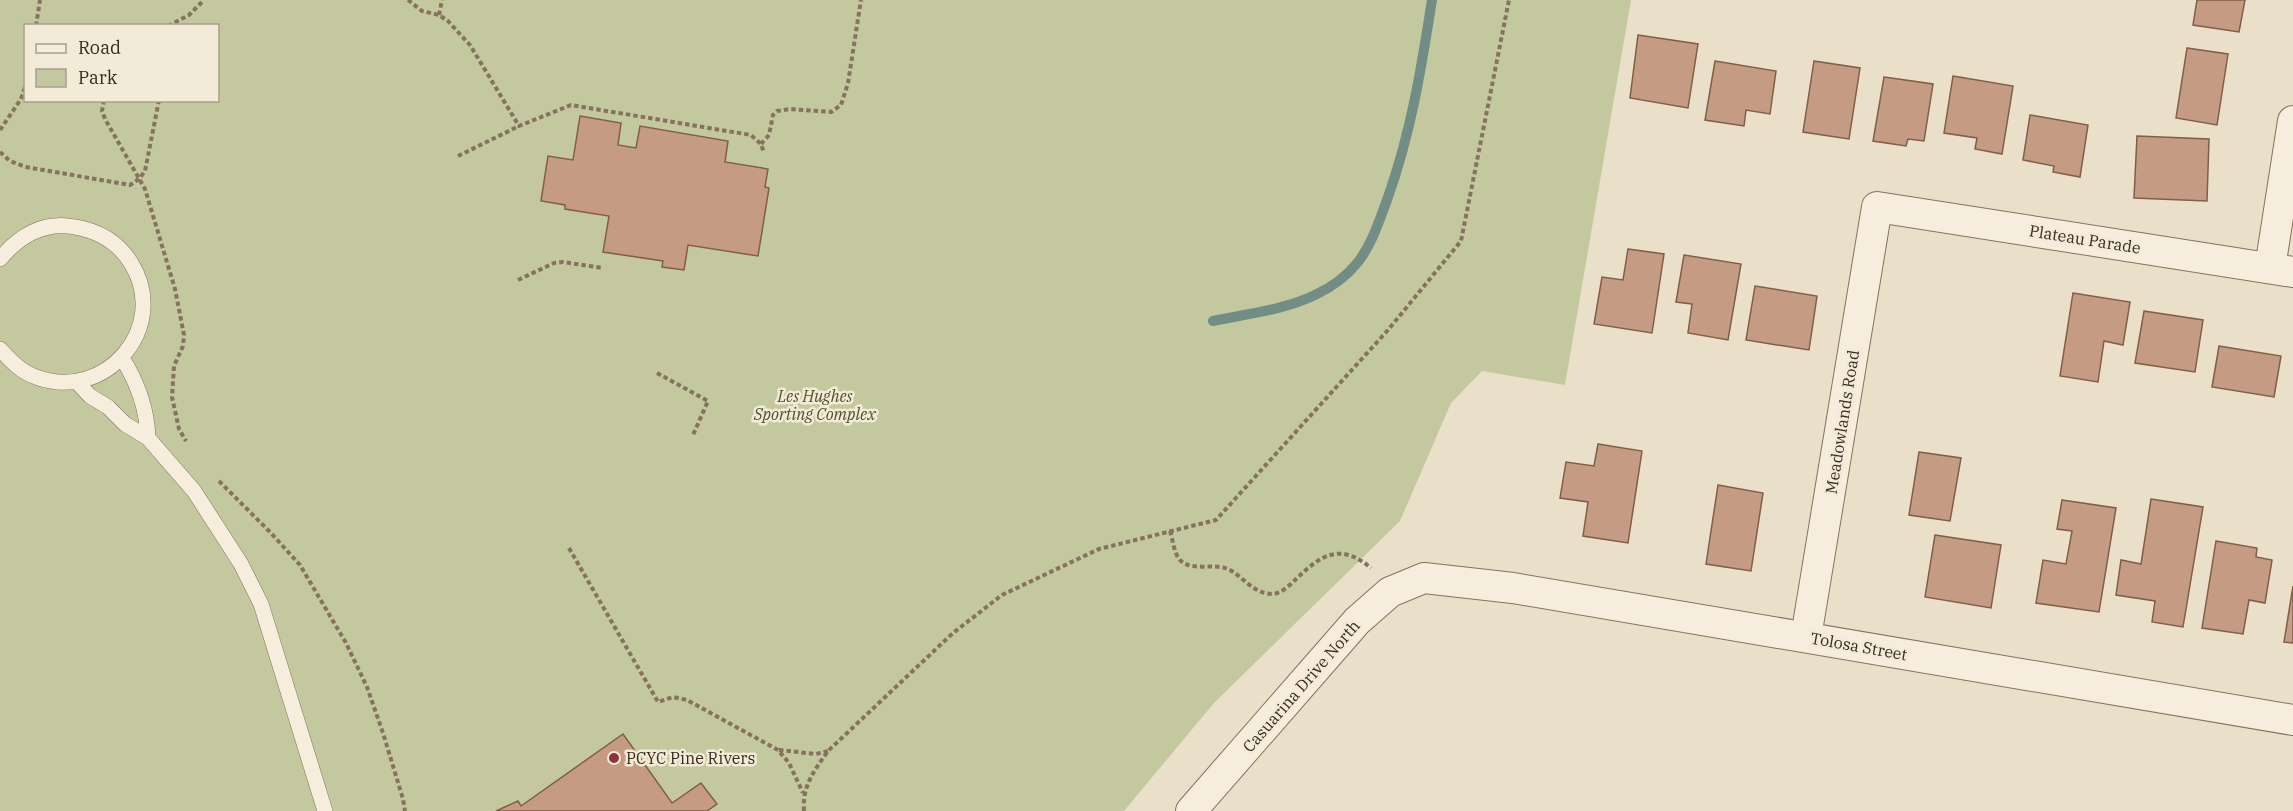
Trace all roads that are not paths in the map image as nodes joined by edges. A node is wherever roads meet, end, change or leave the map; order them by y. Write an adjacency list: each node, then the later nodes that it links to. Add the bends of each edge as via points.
1 (2293, 121): 4 (street)
2 (1877, 207): 4 (street, Plateau Parade); 12 (street, Meadowlands Road)
3 (0, 259): 6 (lane, via 12,244 44,227 67,225 89,229 109,239 137,273 143,293 143,315 137,336)
4 (2281, 270)
5 (0, 350): 7 (lane)
6 (122, 358): 9 (lane, via 101,374); 10 (lane, via 134,377 147,418)
7 (16, 366): 8 (lane); 9 (lane, via 34,377)
8 (0, 368)
9 (77, 382): 10 (lane, via 125,424)
10 (148, 438): 14 (lane, via 194,491 223,533 261,604)
11 (1424, 578): 12 (street, Tolosa Street, via 1513,588); 15 (street, Casuarina Drive North, via 1390,592 1357,621)
12 (1806, 637): 13 (street, Tolosa Street)
13 (2293, 720)
14 (325, 811)
15 (1191, 811)

